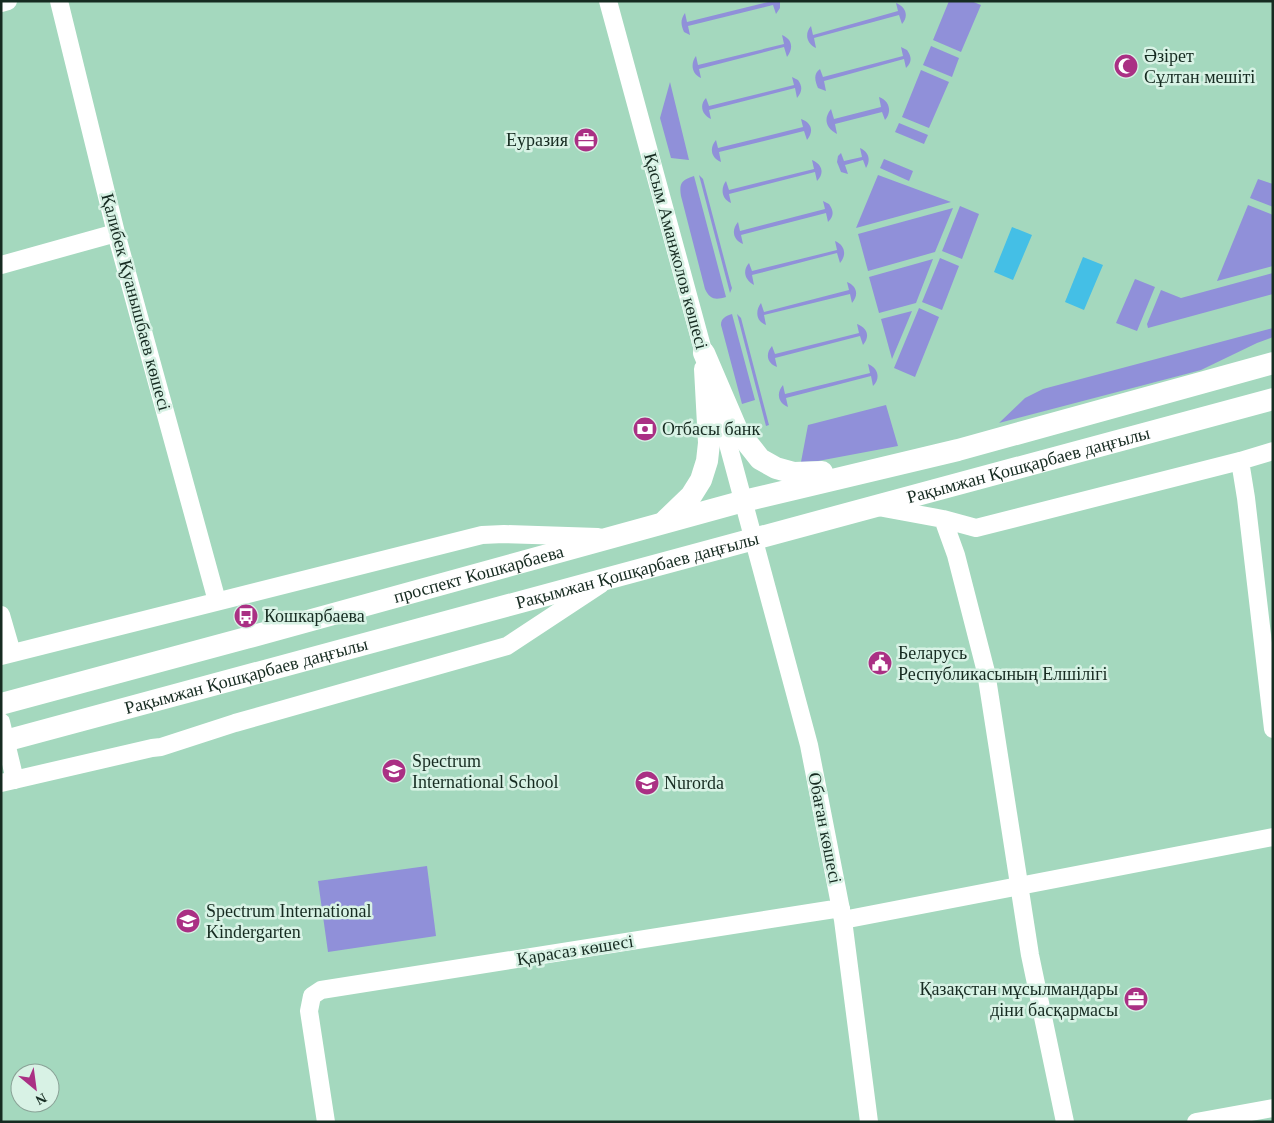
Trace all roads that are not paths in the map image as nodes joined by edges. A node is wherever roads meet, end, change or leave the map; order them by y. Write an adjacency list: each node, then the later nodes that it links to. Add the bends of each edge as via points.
1 (8, 1): 4 (street)
2 (59, 1): 5 (street, Қалибек Қуанышбаев көшесі)
3 (608, 1): 7 (street, Қасым Аманжолов көшесі)
4 (1, 3)
5 (116, 233): 6 (street); 21 (street, Қалибек Қуанышбаев көшесі)
6 (1, 265)
7 (704, 353): 13 (main road, via 737,430 760,459 776,468 812,473); 14 (street, Қасым Аманжолов көшесі); 17 (main road, via 707,461 691,496)
8 (1273, 363): 10 (main road, Рақымжан Қошқарбаев даңғылы)
9 (1273, 399): 15 (main road, Рақымжан Қошқарбаев даңғылы)
10 (958, 450): 13 (main road, проспект Кошкарбаева)
11 (1273, 451): 12 (street)
12 (1240, 461): 16 (street, via 976,528); 25 (street)
13 (903, 463): 14 (main road, проспект Кошкарбаева)
14 (744, 500): 17 (main road, проспект Кошкарбаева); 19 (street, Қасым Аманжолов көшесі)
15 (875, 506): 16 (street); 19 (main road, Рақымжан Қошқарбаев даңғылы)
16 (943, 519): 29 (street, via 956,555 986,672)
17 (665, 522): 18 (main road, проспект Кошкарбаева)
18 (609, 537): 21 (street, via 482,535); 24 (main road, проспект Кошкарбаева)
19 (754, 539): 20 (main road, Рақымжан Қошқарбаев даңғылы); 30 (street, Обаған көшесі, via 809,745)
20 (612, 577): 26 (main road, Рақымжан Қошқарбаев даңғылы); 27 (street, via 507,646 161,747)
21 (217, 601): 23 (street)
22 (1, 615): 23 (street)
23 (7, 655)
24 (1, 704)
25 (1273, 728)
26 (3, 735): 27 (street)
27 (8, 782)
28 (1273, 837): 29 (street, Қарасаз көшесі)
29 (1019, 886): 30 (street, Қарасаз көшесі); 34 (street)
30 (842, 914): 32 (street, Қарасаз көшесі, via 322,990 312,996 309,1011); 33 (street, Обаған көшесі)
31 (1273, 1108): 35 (street)
32 (326, 1122)
33 (869, 1122)
34 (1065, 1122)
35 (1196, 1122)

